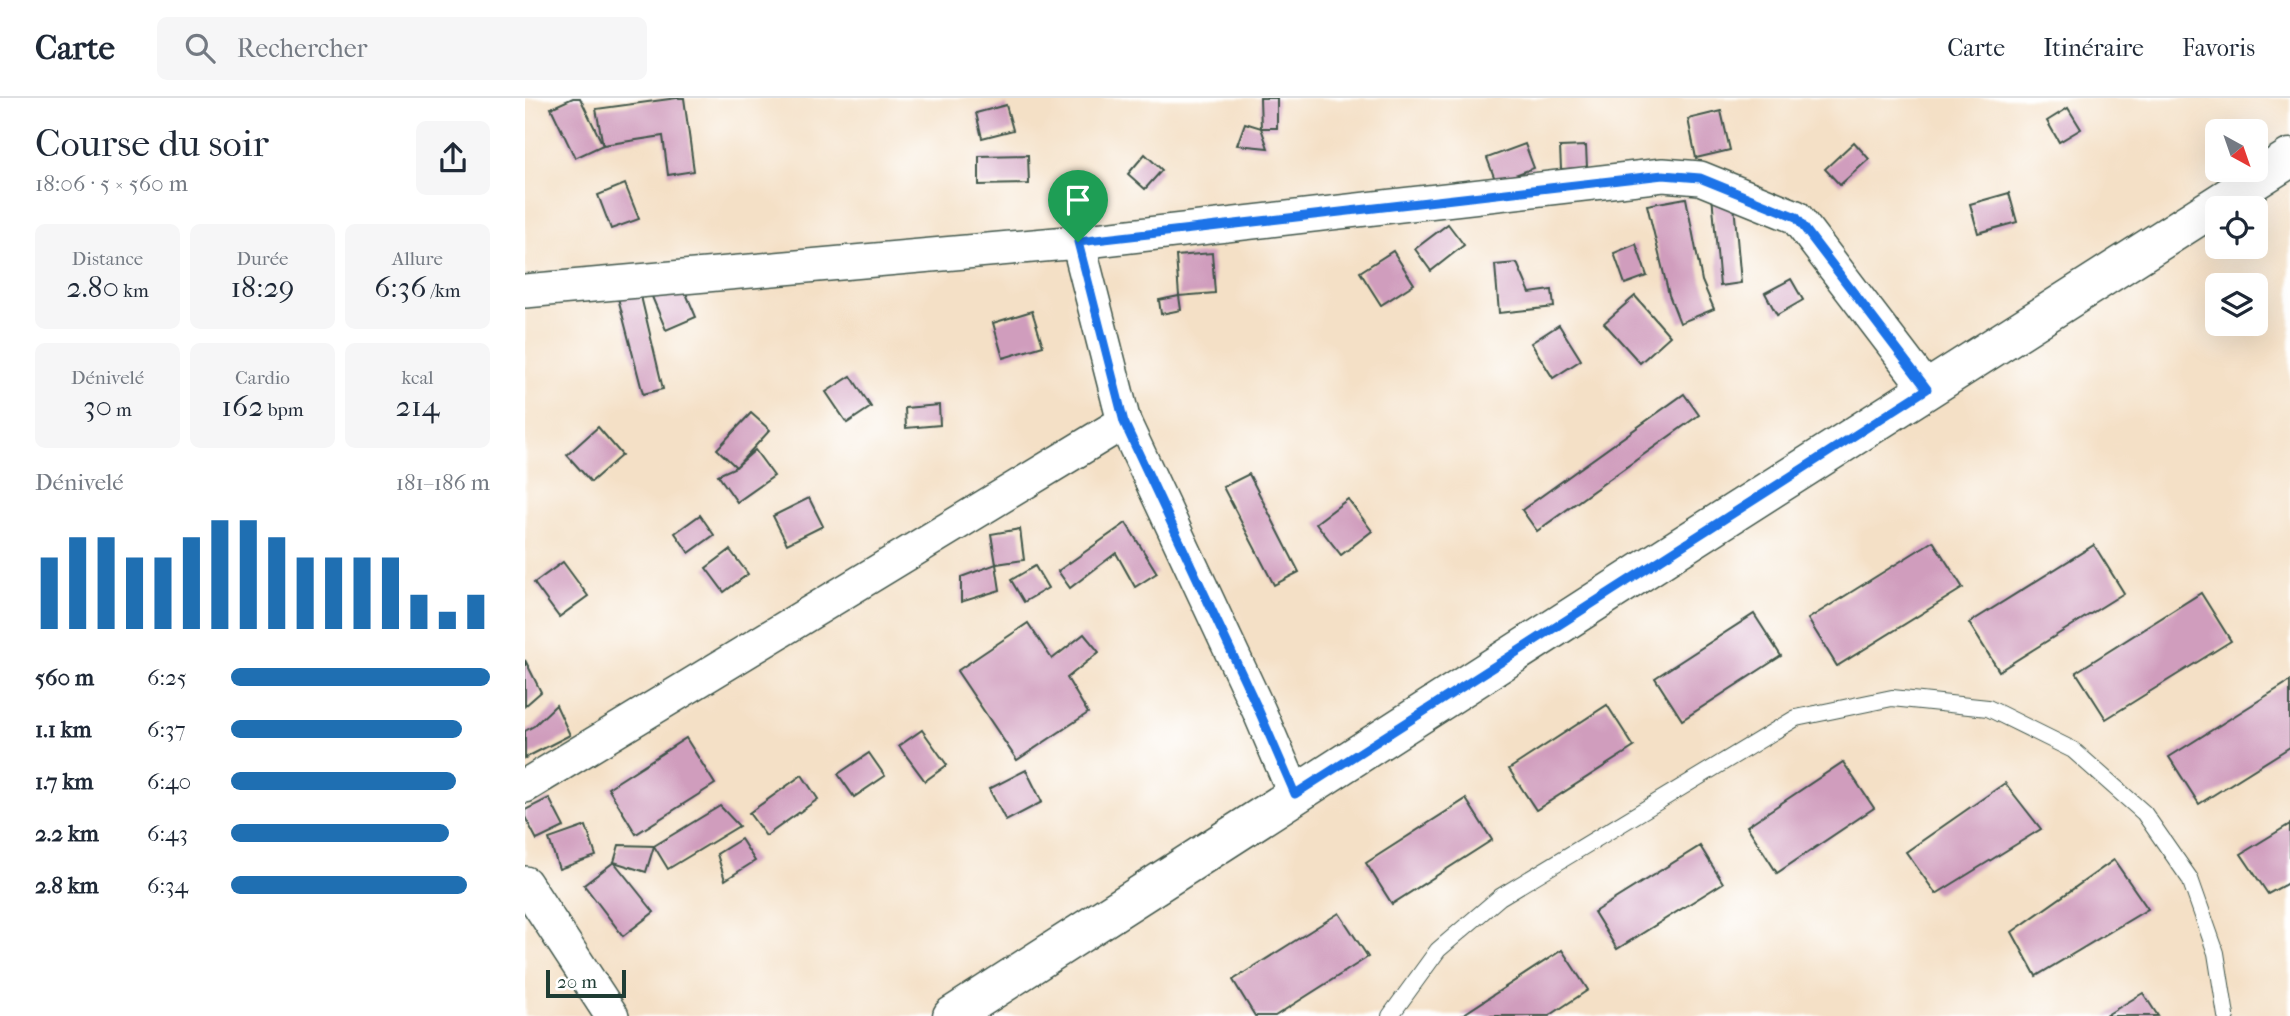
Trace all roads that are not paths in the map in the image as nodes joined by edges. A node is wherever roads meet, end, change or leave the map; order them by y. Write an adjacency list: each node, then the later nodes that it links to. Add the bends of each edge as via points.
1 (2290, 158): 4 (street)
2 (1078, 242): 3 (street); 4 (street, via 1663,175 1700,178 1796,217); 5 (street)
3 (525, 291)
4 (1927, 389): 7 (street)
5 (1124, 422): 6 (street); 7 (street)
6 (525, 786)
7 (1295, 794): 10 (street)
8 (525, 883): 9 (street)
9 (612, 1016)
10 (952, 1016)
11 (1390, 1016): 12 (lane, via 1438,950 1500,897 1796,718 1892,698 1988,708 2073,750 2144,813 2190,879 2216,953)
12 (2226, 1016)

